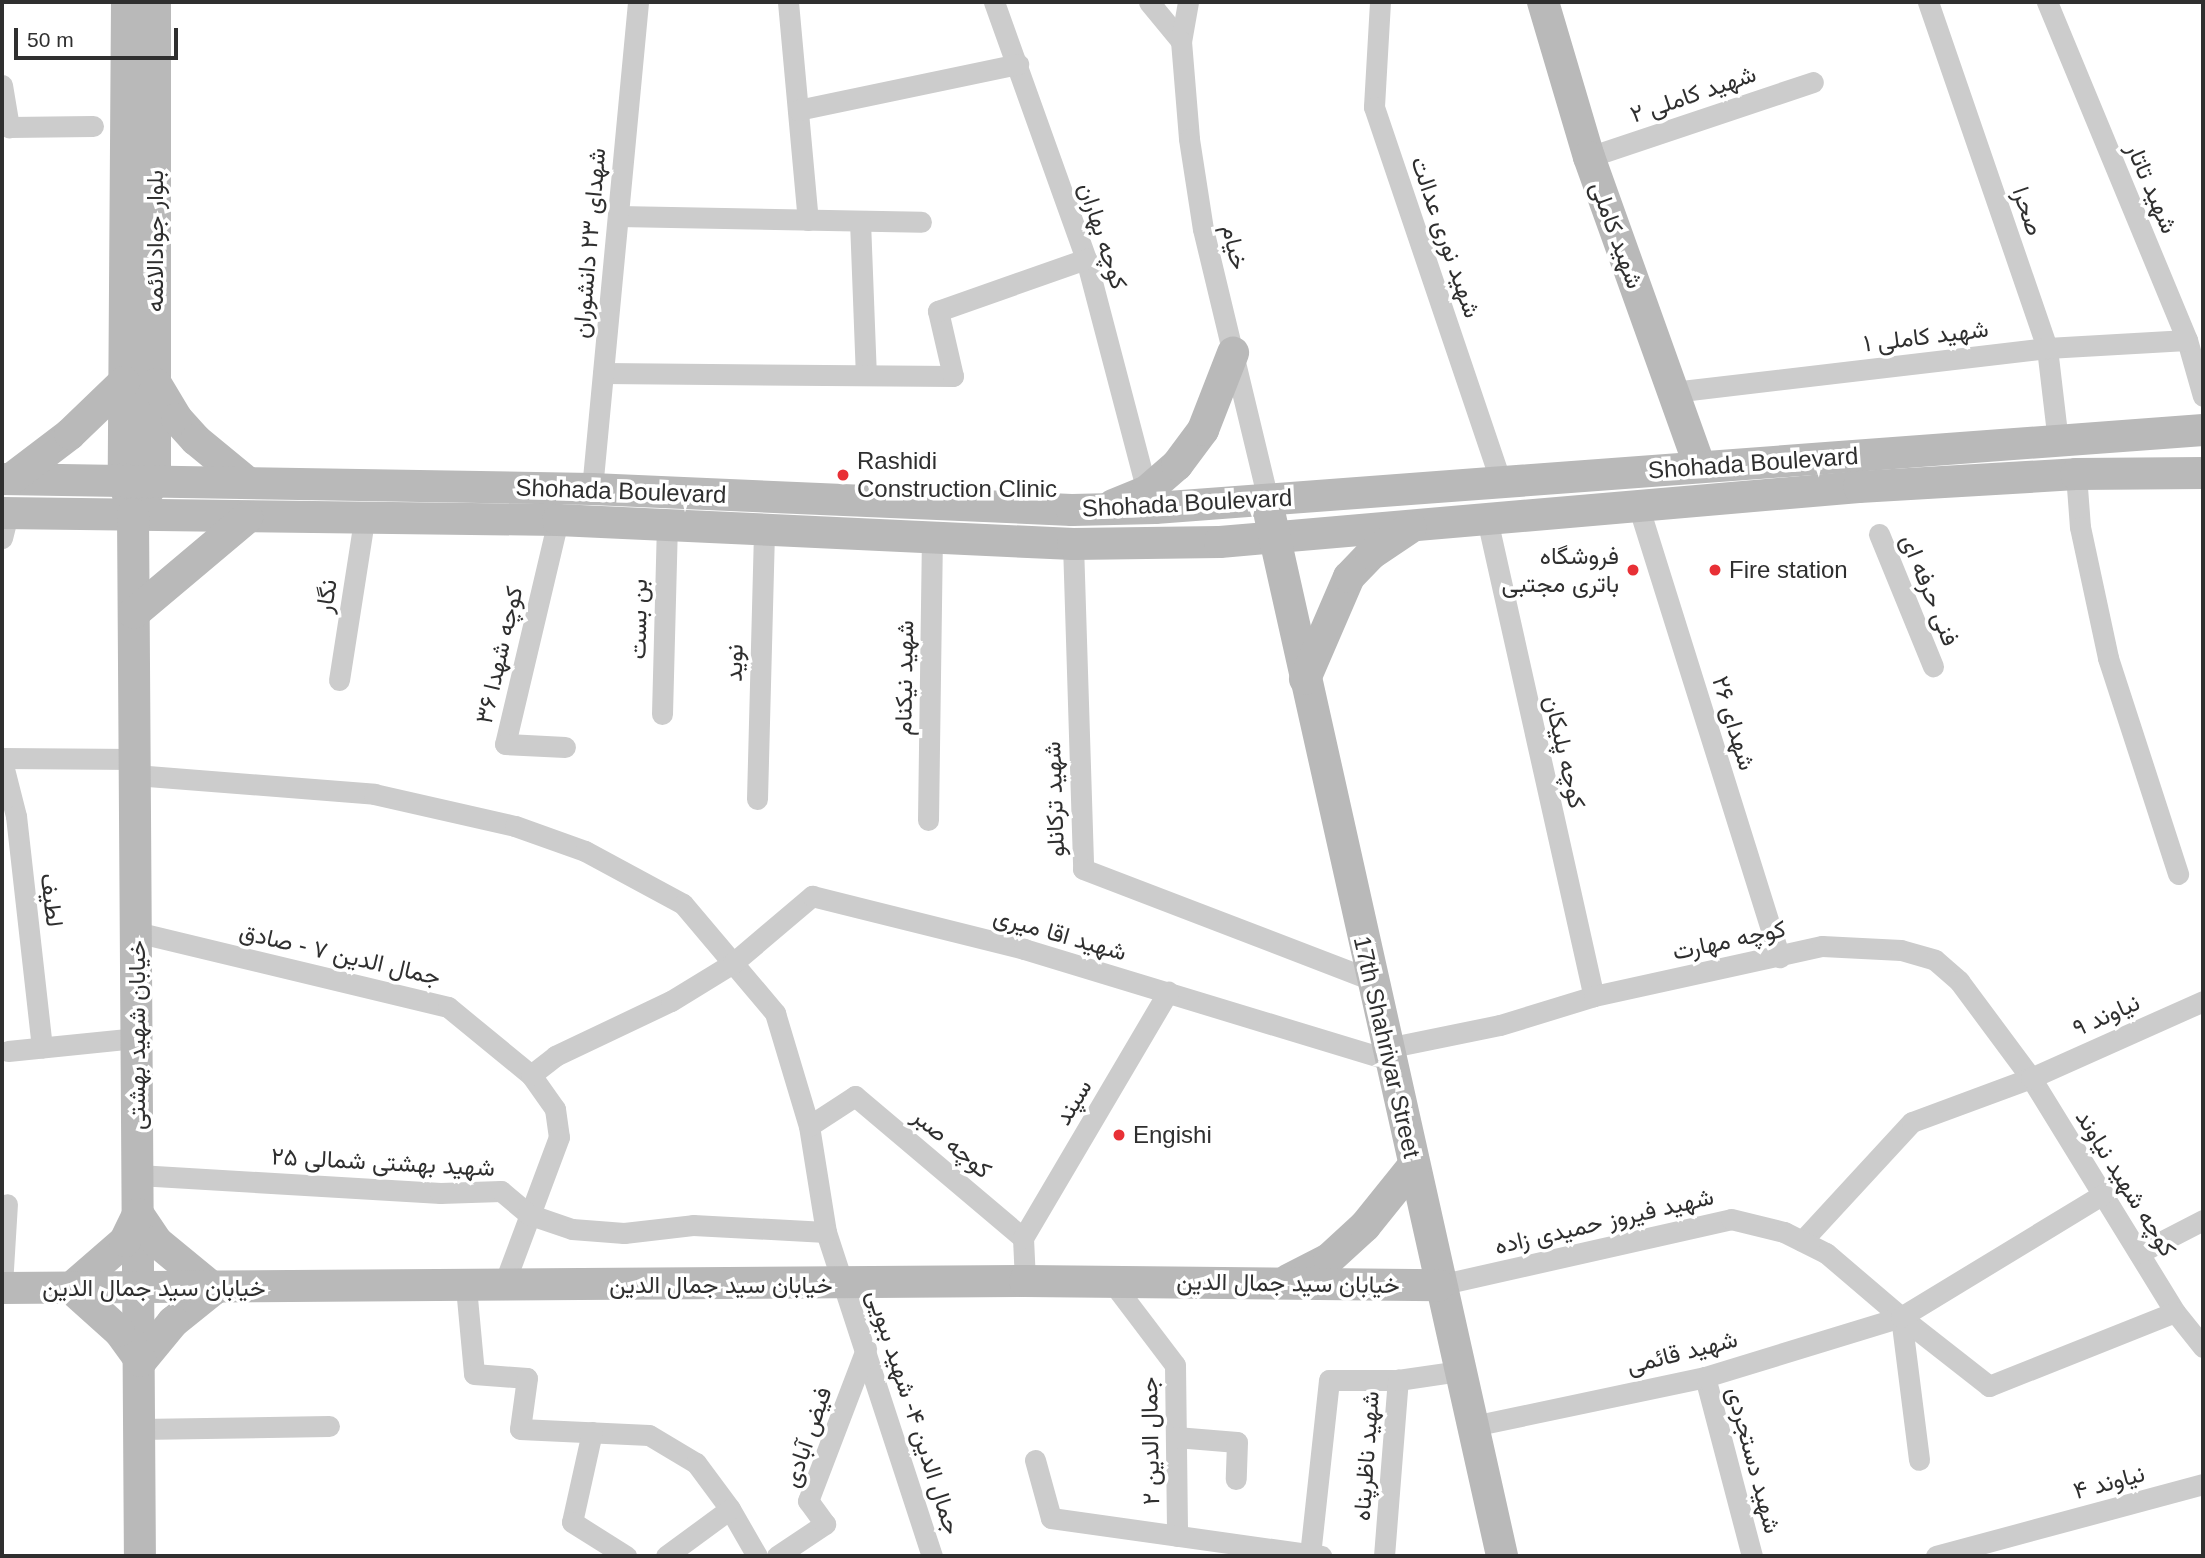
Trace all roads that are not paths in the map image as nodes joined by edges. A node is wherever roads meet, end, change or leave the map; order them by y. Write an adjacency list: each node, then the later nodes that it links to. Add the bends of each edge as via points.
1 (127, 2): 29 (main road, بلوار جوادالائمه)
2 (155, 2): 29 (main road, بلوار جوادالائمه)
3 (638, 2): 19 (street, شهدای ۲۳ دانشوران)
4 (788, 2): 16 (street)
5 (994, 2): 13 (street, کوچه بهاران)
6 (1149, 2): 12 (street)
7 (1188, 2): 12 (street, خیام)
8 (1380, 2): 41 (street, شهید نوری عدالت, via 1374,107)
9 (1543, 2): 18 (main road, شهید کاملی)
10 (1928, 2): 25 (street, صحرا)
11 (2047, 2): 24 (street, شهید تاتار)
12 (1181, 41): 26 (street, خیام, via 1203,229)
13 (1018, 64): 16 (street); 23 (street, کوچه بهاران)
14 (1814, 82): 18 (street, شهید کاملی ۲)
15 (2, 85): 17 (street, via 9,127)
16 (798, 110): 20 (street)
17 (93, 126)
18 (1589, 157): 30 (main road, شهید کاملی)
19 (618, 216): 20 (street); 27 (street, شهدای ۲۳ دانشوران)
20 (808, 220): 21 (street)
21 (860, 221): 22 (street); 28 (street)
22 (921, 222)
23 (1086, 259): 28 (street, via 938,311 953,376); 45 (street, کوچه بهاران)
24 (2187, 340): 25 (street, شهید کاملی ۱); 31 (street, شهید تاتار)
25 (2047, 348): 30 (street, شهید کاملی ۱); 33 (street, صحرا)
26 (1233, 353): 44 (street, خیام); 45 (main road, via 1203,430 1177,466)
27 (603, 373): 28 (street); 42 (street, شهدای ۲۳ دانشوران)
28 (866, 375)
29 (140, 382): 37 (main road); 38 (main road, بلوار جوادالائمه); 39 (main road, بلوار جوادالائمه); 40 (main road)
30 (1673, 392): 34 (main road, شهید کاملی)
31 (2203, 396)
32 (2203, 430): 33 (main road, Shohada Boulevard)
33 (2057, 442): 34 (main road, Shohada Boulevard)
34 (1699, 465): 41 (main road, Shohada Boulevard)
35 (2203, 473): 36 (main road, Shohada Boulevard)
36 (2076, 474): 46 (main road, Shohada Boulevard); 72 (street, via 2080,527 2108,658)
37 (6, 479): 38 (main road, Shohada Boulevard)
38 (124, 479): 39 (main road, Shohada Boulevard); 47 (main road, بلوار جوادالائمه)
39 (155, 480): 40 (main road, Shohada Boulevard); 47 (main road)
40 (247, 482): 42 (main road, Shohada Boulevard)
41 (1501, 483): 43 (main road, Shohada Boulevard)
42 (592, 489): 45 (main road, Shohada Boulevard, via 1102,509)
43 (1371, 492): 44 (main road, Shohada Boulevard); 56 (main road, via 1363,508)
44 (1268, 499): 45 (main road, Shohada Boulevard); 58 (main road, 17th Shahrivar Street)
45 (1141, 500): 60 (main road, via 1141,527)
46 (1638, 506): 49 (main road, Shohada Boulevard); 74 (street, شهدای ۲۶)
47 (134, 514): 48 (main road, Shohada Boulevard); 52 (main road, Shohada Boulevard); 62 (main road, خیابان شهید بهشتی)
48 (247, 518): 50 (main road, Shohada Boulevard); 62 (main road)
49 (1487, 519): 54 (main road, Shohada Boulevard); 78 (street, کوچه پلیکان)
50 (364, 520): 51 (main road, Shohada Boulevard); 65 (street, نگار)
51 (558, 520): 53 (main road, Shohada Boulevard); 67 (street, کوچه شهدا ۳۶, via 505,744)
52 (4, 521)
53 (667, 524): 55 (main road, Shohada Boulevard); 66 (street, بن بست)
54 (1413, 525): 56 (main road, Shohada Boulevard); 64 (main road, via 1371,554 1349,577)
55 (764, 528): 59 (main road, Shohada Boulevard); 70 (street, نوید)
56 (1372, 529): 58 (main road, Shohada Boulevard)
57 (1879, 534): 63 (street, فنی حرفه ای)
58 (1273, 537): 60 (main road, Shohada Boulevard); 64 (main road, 17th Shahrivar Street)
59 (932, 538): 61 (main road, Shohada Boulevard); 71 (street, شهید نیکنام)
60 (1130, 543): 61 (main road, Shohada Boulevard)
61 (1073, 544): 76 (street, شهید ترکانلو, via 1083,869)
62 (134, 613): 69 (main road, خیابان شهید بهشتی)
63 (1933, 666)
64 (1305, 678): 76 (main road, 17th Shahrivar Street)
65 (339, 680)
66 (662, 714)
67 (565, 747)
68 (2, 759): 69 (street, جمال الدین ۴- شهید ببویی); 81 (street, لطیف, via 16,816)
69 (135, 767): 73 (main road, خیابان شهید بهشتی); 75 (street, جمال الدین ۴- شهید ببویی, via 374,794 515,826 585,851 682,904)
70 (757, 799)
71 (929, 820)
72 (2178, 874)
73 (136, 932): 80 (main road, خیابان شهید بهشتی); 84 (street, جمال الدین ۷ - صادق, via 448,1007)
74 (1780, 957): 78 (street, کوچه مهارت); 85 (street, کوچه مهارت, via 1836,946 1901,950 1935,960 1959,981)
75 (733, 963): 77 (street, شهید اقا میری, via 812,896 1024,949); 84 (street, via 671,1001 555,1056); 86 (street, جمال الدین ۴- شهید ببویی, via 775,1013)
76 (1371, 981): 83 (main road, 17th Shahrivar Street)
77 (1168, 992): 83 (street, شهید اقا میری); 95 (street, سپند)
78 (1594, 996): 83 (street, کوچه مهارت)
79 (2203, 1001): 85 (street, نیاوند ۹)
80 (137, 1038): 81 (street); 88 (main road, خیابان شهید بهشتی)
81 (42, 1048): 82 (street)
82 (8, 1051)
83 (1389, 1054): 87 (main road, 17th Shahrivar Street)
84 (531, 1075): 92 (street, جمال الدین ۷ - صادق, via 555,1110 559,1137)
85 (2031, 1078): 89 (street, کوچه شهید نیاوند); 96 (street, نیاوند ۹, via 1912,1122)
86 (809, 1126): 94 (street, جمال الدین ۴- شهید ببویی); 95 (street, کوچه صبر, via 855,1096)
87 (1414, 1165): 99 (main road, via 1365,1226 1329,1259); 102 (main road, 17th Shahrivar Street)
88 (138, 1175): 91 (main road, خیابان شهید بهشتی); 92 (street, ۲۵ شهید بهشتی شمالی, via 440,1193 501,1191)
89 (2103, 1194): 97 (street, کوچه شهید نیاوند); 110 (street, شهید قائمی)
90 (7, 1204): 103 (street)
91 (138, 1214): 106 (main road, via 125,1241); 107 (main road, خیابان شهید بهشتی); 108 (main road, via 157,1242)
92 (528, 1214): 94 (street, ۲۵ شهید بهشتی شمالی, via 572,1229 624,1233 693,1225); 105 (street, جمال الدین ۷ - صادق)
93 (2203, 1220): 97 (street)
94 (826, 1232): 101 (street, جمال الدین ۴- شهید ببویی)
95 (1023, 1238): 98 (street)
96 (1801, 1241): 102 (street, شهید فیروز حمیدی زاده, via 1731,1219); 110 (street, شهید فیروز حمیدی زاده, via 1826,1253)
97 (2139, 1253): 109 (street, کوچه شهید نیاوند)
98 (1025, 1281): 100 (main road, خیابان سید جمال الدین); 101 (main road, خیابان سید جمال الدین)
99 (1287, 1281): 100 (main road, خیابان سید جمال الدین); 102 (main road, خیابان سید جمال الدین)
100 (1112, 1282): 121 (street, جمال الدین ۲, via 1175,1365)
101 (846, 1284): 105 (main road, خیابان سید جمال الدین); 112 (street, جمال الدین ۴- شهید ببویی)
102 (1439, 1285): 114 (main road, 17th Shahrivar Street)
103 (2, 1287): 106 (main road, خیابان سید جمال الدین)
104 (466, 1287): 105 (main road, خیابان سید جمال الدین); 108 (main road, خیابان سید جمال الدین); 120 (street, via 474,1374 527,1378 520,1429)
105 (503, 1287)
106 (71, 1288): 107 (main road, خیابان سید جمال الدین); 113 (main road, via 118,1331)
107 (139, 1289): 108 (main road, خیابان سید جمال الدین); 113 (main road, خیابان شهید بهشتی)
108 (214, 1289): 113 (main road, via 173,1322)
109 (2175, 1312): 110 (street, شهید فیروز حمیدی زاده, via 1989,1386); 111 (street, کوچه شهید نیاوند)
110 (1901, 1317): 115 (street, شهید قائمی); 123 (street)
111 (2203, 1348)
112 (866, 1349): 133 (street, فیض آبادی, via 808,1501 825,1524); 134 (street, جمال الدین ۴- شهید ببویی)
113 (141, 1361): 119 (main road, خیابان شهید بهشتی)
114 (1460, 1371): 116 (street, شهید ناظرپناه); 118 (main road, 17th Shahrivar Street)
115 (1705, 1377): 118 (street, شهید قائمی); 137 (street, شهید دستجردی)
116 (1398, 1380): 128 (street, via 1329,1380); 135 (street, شهید ناظرپناه)
117 (329, 1426): 119 (street)
118 (1473, 1426): 136 (main road, 17th Shahrivar Street)
119 (139, 1429): 129 (main road, خیابان شهید بهشتی)
120 (592, 1432): 126 (street, via 649,1435 696,1463); 130 (street, via 572,1522)
121 (1176, 1437): 124 (street, via 1237,1442); 127 (street, جمال الدین ۲)
122 (1035, 1460): 127 (street, via 1051,1518)
123 (1919, 1460)
124 (1236, 1479)
125 (2203, 1483): 138 (street, نیاوند ۴)
126 (730, 1509): 131 (street); 132 (street)
127 (1177, 1536): 128 (street)
128 (1315, 1555)
129 (140, 1556)
130 (626, 1556)
131 (666, 1556)
132 (757, 1556)
133 (777, 1556)
134 (932, 1556)
135 (1384, 1556)
136 (1502, 1556)
137 (1752, 1556)
138 (1936, 1556)

